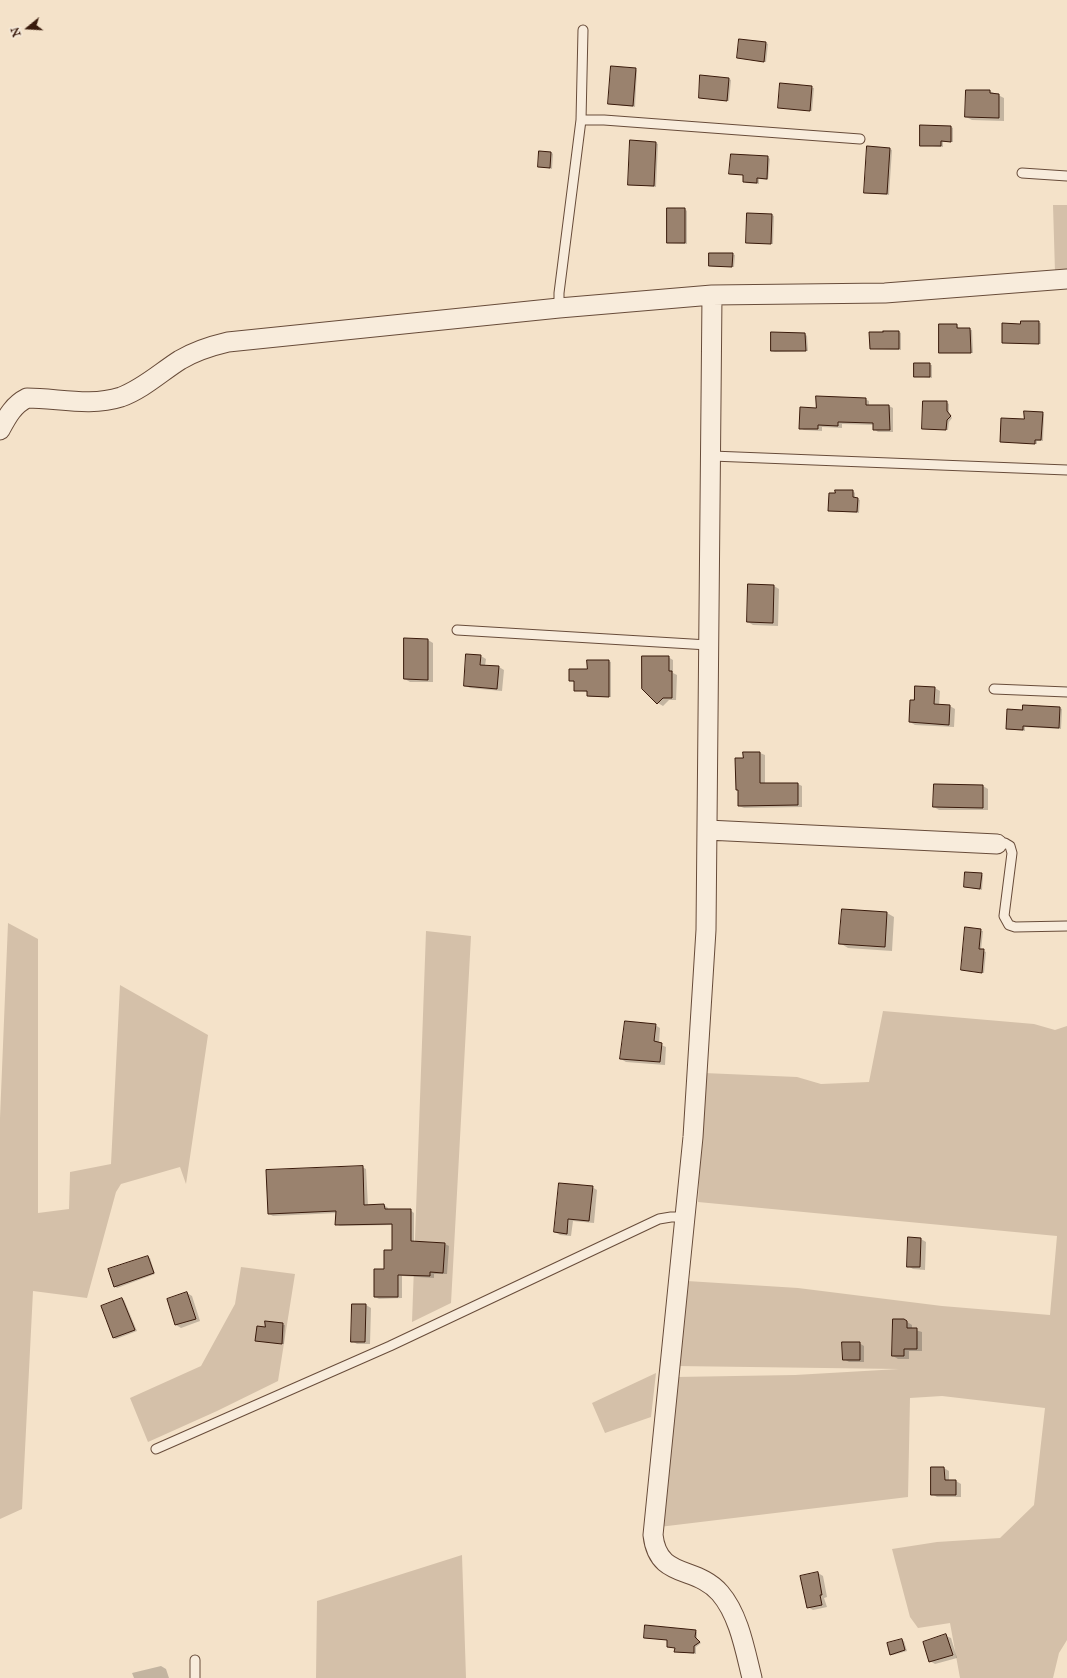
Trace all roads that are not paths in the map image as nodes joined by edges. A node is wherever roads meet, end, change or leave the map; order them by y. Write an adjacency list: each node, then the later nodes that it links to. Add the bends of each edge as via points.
1 (583, 30): 2 (lane)
2 (581, 120): 3 (lane, via 612,120); 8 (lane)
3 (860, 139)
4 (1022, 173): 5 (lane)
5 (1067, 176)
6 (1067, 279): 7 (street, via 885,292)
7 (712, 295): 8 (street); 10 (street)
8 (559, 308): 9 (street, via 210,346 180,360 147,383 119,397 90,402 27,398 18,403)
9 (0, 429)
10 (712, 456): 11 (lane); 13 (street)
11 (1067, 470)
12 (456, 630): 13 (lane)
13 (708, 645): 16 (street)
14 (994, 689): 15 (lane)
15 (1067, 692)
16 (707, 830): 17 (street); 19 (street, via 704,975)
17 (997, 844): 18 (lane, via 1005,843 1010,846 1012,853 1004,916 1009,925)
18 (1067, 926)
19 (686, 1217): 20 (lane, via 659,1219 390,1346); 23 (street, via 653,1527 654,1542 662,1561 707,1582 724,1597 736,1623)
20 (156, 1449)
21 (195, 1660): 22 (lane)
22 (195, 1678)
23 (752, 1678)

